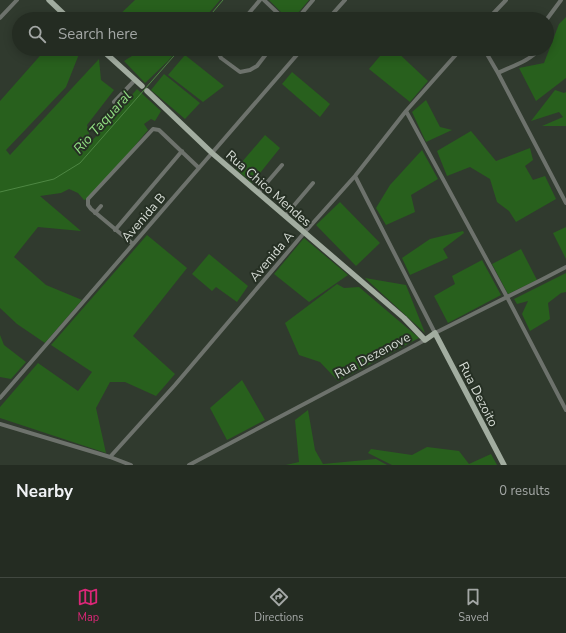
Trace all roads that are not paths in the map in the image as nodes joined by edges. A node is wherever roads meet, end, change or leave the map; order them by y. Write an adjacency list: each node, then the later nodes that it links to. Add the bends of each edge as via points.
1 (17, 0): 16 (street)
2 (48, 0): 9 (main road)
3 (260, 0): 10 (street)
4 (264, 0): 11 (street)
5 (313, 0): 12 (street)
6 (345, 0): 13 (street)
7 (506, 0): 14 (street)
8 (561, 0): 15 (street)
9 (62, 12)
10 (250, 12)
11 (277, 12)
12 (303, 12)
13 (334, 12)
14 (495, 12)
15 (552, 12)
16 (0, 18)
17 (109, 56): 25 (main road, Rua Chico Mendes)
18 (220, 56): 19 (street, via 240,72 257,66)
19 (265, 56)
20 (296, 56): 31 (street, Avenida B)
21 (455, 56): 29 (street, Avenida A)
22 (488, 56): 24 (street)
23 (531, 56): 24 (street)
24 (498, 73): 37 (street)
25 (135, 80): 26 (main road, Rua Chico Mendes); 28 (street)
26 (142, 86): 27 (street, Rua Chico Mendes)
27 (147, 91): 31 (main road, Rua Chico Mendes)
28 (114, 102)
29 (406, 111): 34 (street, Avenida A); 45 (street)
30 (182, 151): 33 (street); 39 (street, via 159,130 153,130 88,199 88,205); 41 (street)
31 (212, 153): 33 (street, Avenida B); 36 (main road, Rua Chico Mendes)
32 (282, 165): 36 (street)
33 (199, 168): 43 (street, Avenida B)
34 (355, 176): 42 (street, Avenida A); 46 (street)
35 (313, 182): 40 (street)
36 (258, 193): 40 (main road, Rua Chico Mendes)
37 (566, 203)
38 (101, 206): 39 (street)
39 (96, 213): 41 (street)
40 (285, 216): 42 (main road, Rua Chico Mendes)
41 (115, 230): 43 (street)
42 (304, 233): 47 (main road, Rua Chico Mendes, via 404,318); 51 (street, Avenida A)
43 (133, 244): 48 (street, Avenida B)
44 (566, 267): 45 (street, Rua Dezenove)
45 (507, 297): 46 (street, Rua Dezenove); 49 (street)
46 (435, 333): 47 (main road, Rua Dezenove); 54 (main road, Rua Dezoito)
47 (424, 340): 53 (street, Rua Dezenove)
48 (0, 398)
49 (566, 410)
50 (0, 424): 51 (street)
51 (110, 457): 52 (street)
52 (132, 465)
53 (189, 465)
54 (504, 465)

